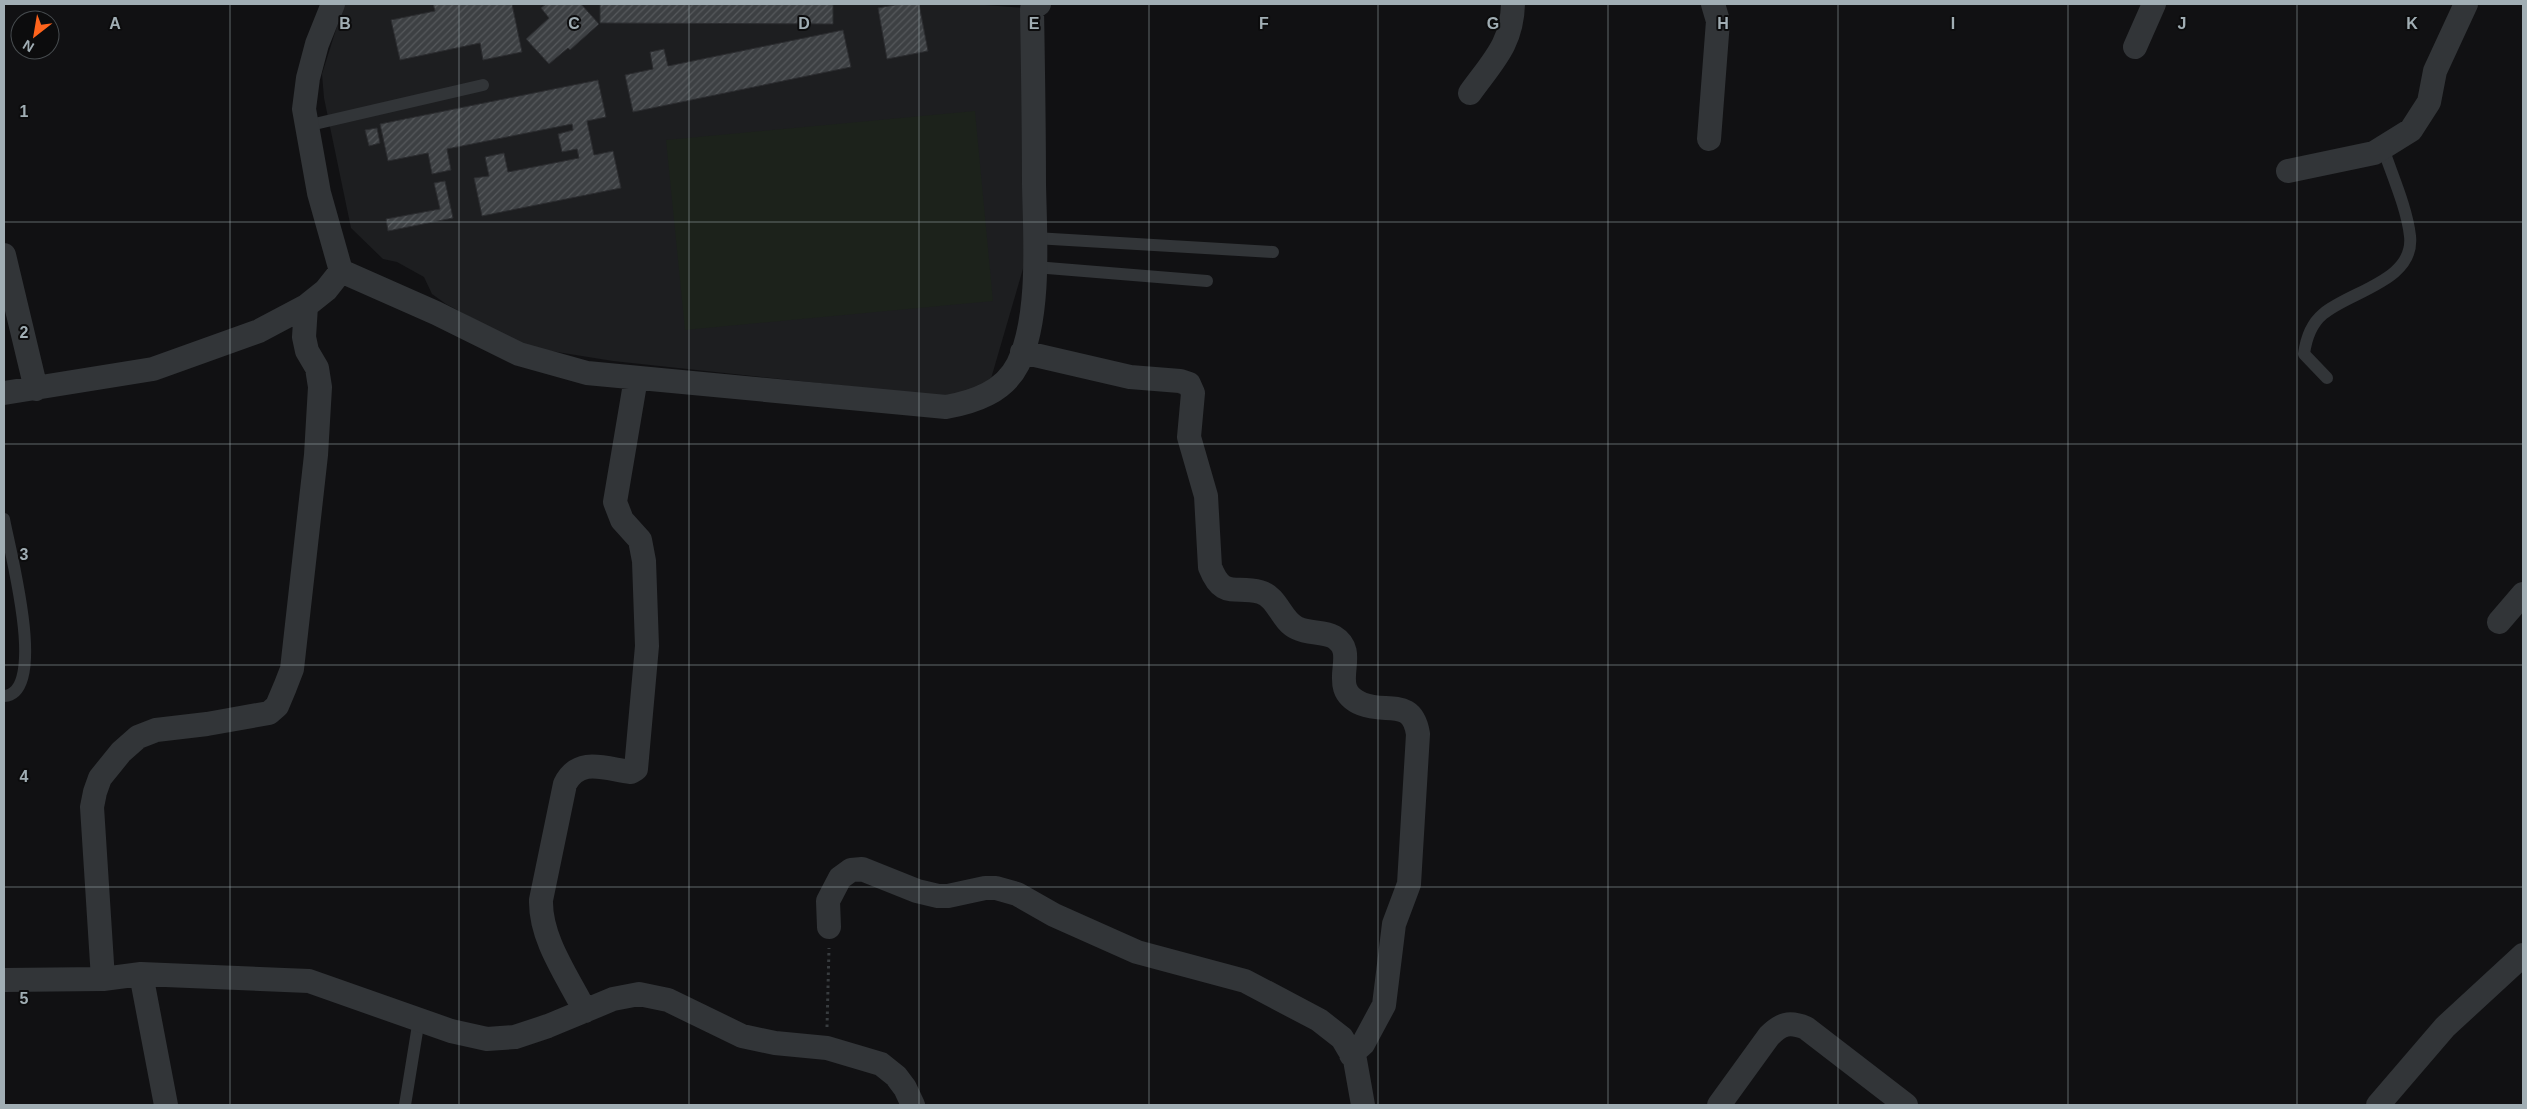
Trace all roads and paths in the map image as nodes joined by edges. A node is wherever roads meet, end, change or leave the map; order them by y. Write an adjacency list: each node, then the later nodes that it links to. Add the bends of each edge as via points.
1 (333, 4): 10 (street, via 316,44 308,78 304,108)
2 (1039, 4): 14 (street, via 1032,9)
3 (1513, 4): 9 (street, via 1512,25 1506,42)
4 (1712, 4): 11 (street, via 1718,21)
5 (2154, 4): 7 (street)
6 (2466, 4): 12 (street, via 2435,71 2430,102 2411,130)
7 (2135, 46)
8 (483, 85): 10 (lane)
9 (1470, 93)
10 (306, 126): 18 (street)
11 (1709, 140)
12 (2383, 148): 13 (street, via 2374,153); 23 (lane, via 2410,237 2407,257 2395,273 2323,314 2306,337 2304,354)
13 (2288, 171)
14 (1035, 238): 15 (lane); 17 (street)
15 (1273, 252)
16 (4, 255): 24 (street)
17 (1035, 267): 19 (lane); 21 (street, via 1028,340)
18 (341, 271): 20 (street, via 326,290); 22 (street, via 519,354 587,373)
19 (1206, 281)
20 (306, 306): 24 (street, via 259,331 153,369); 33 (street, via 304,337 317,368 320,387 316,455 292,669 277,706 269,713 156,730 138,737 100,778 92,807)
21 (1022, 352): 22 (street, via 1013,371 990,393 969,403 946,407); 38 (street, via 1130,377 1189,384 1193,393 1189,437 1206,496 1210,568 1214,576 1226,588 1260,592 1276,604 1289,623 1298,628 1332,636 1341,642 1346,652 1344,690 1349,696 1363,704 1404,710 1412,716 1418,734 1409,884 1394,924 1384,1005 1363,1044)
22 (636, 378): 35 (street, via 615,502 622,520 640,540 644,561 648,646 636,769 631,772 587,766 578,768 569,776 541,900 547,935)
23 (2326, 378)
24 (36, 389): 25 (street)
25 (4, 393)
26 (4, 519): 29 (lane, via 26,635 20,688 11,696)
27 (2523, 594): 28 (street)
28 (2499, 622)
29 (4, 696)
30 (829, 927): 37 (path); 38 (street, via 828,901 840,878 851,870 862,869 938,896 996,888 1016,894 1054,915 1137,952 1245,981 1319,1020 1342,1038)
31 (2523, 956): 45 (street, via 2445,1027)
32 (141, 974): 33 (street); 36 (street, via 309,981); 39 (street)
33 (103, 979): 34 (street)
34 (4, 980)
35 (585, 1010): 36 (street, via 515,1037 488,1038 451,1031); 37 (street, via 613,999 639,994 668,1000 742,1036)
36 (419, 1020): 40 (lane)
37 (827, 1048): 41 (street, via 881,1064 896,1076)
38 (1351, 1055): 42 (street, via 1355,1060)
39 (166, 1105)
40 (405, 1105)
41 (913, 1105)
42 (1363, 1105)
43 (1719, 1105): 44 (street, via 1769,1036 1778,1026 1792,1022 1806,1028)
44 (1906, 1105)
45 (2378, 1105)

